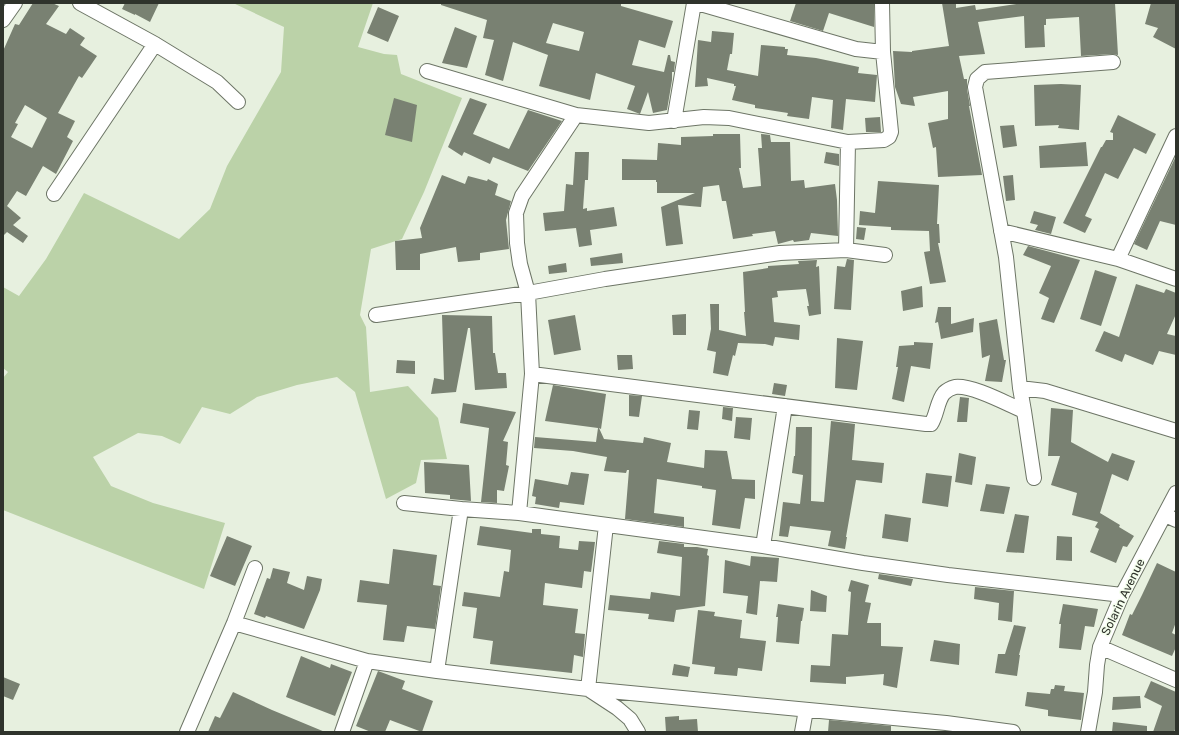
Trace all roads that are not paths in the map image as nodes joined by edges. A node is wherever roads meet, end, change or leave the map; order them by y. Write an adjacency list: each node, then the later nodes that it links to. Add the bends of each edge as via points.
1 (15, 3): 6 (street)
2 (80, 3): 7 (street)
3 (694, 3): 13 (street)
4 (697, 3): 8 (street, via 856,49)
5 (882, 3): 8 (street)
6 (3, 20)
7 (155, 44): 11 (street, via 217,82); 16 (street)
8 (882, 52): 15 (street, via 891,132 884,140)
9 (1113, 62): 17 (street, via 985,72 977,79 975,87)
10 (427, 71): 12 (street)
11 (238, 102)
12 (576, 115): 13 (street, via 649,123); 22 (street, via 522,196 516,214 520,264)
13 (674, 121): 15 (street, via 704,117 729,118)
14 (1176, 136): 20 (street)
15 (848, 142): 18 (street)
16 (54, 194)
17 (1001, 231): 20 (street); 25 (street)
18 (846, 250): 19 (street); 22 (street, via 780,253 605,278)
19 (885, 255)
20 (1118, 259): 21 (street)
21 (1176, 279)
22 (528, 293): 23 (street); 24 (street)
23 (376, 315)
24 (532, 374): 26 (street); 33 (street)
25 (1020, 388): 27 (street); 28 (street, via 1046,391)
26 (785, 406): 27 (street, via 930,424 934,420 943,394 954,387 982,393); 36 (street)
27 (1024, 411): 29 (street)
28 (1176, 430)
29 (1034, 478)
30 (1176, 493): 34 (street, Solarin Avenue)
31 (404, 503): 32 (street)
32 (461, 509): 33 (street); 42 (street)
33 (519, 513): 35 (street)
34 (1170, 518): 38 (street, Solarin Avenue)
35 (606, 525): 36 (street); 44 (street)
36 (763, 546): 38 (street, via 863,564)
37 (255, 568): 39 (street)
38 (1122, 595): 40 (street, Solarin Avenue)
39 (234, 623): 41 (street); 47 (street)
40 (1100, 647): 43 (street); 52 (street, Solarin Avenue)
41 (367, 661): 42 (street); 48 (street)
42 (437, 671): 44 (street)
43 (1176, 680)
44 (588, 689): 45 (street); 49 (street, via 630,719)
45 (806, 710): 46 (street); 50 (street)
46 (946, 727): 51 (street)
47 (187, 732)
48 (342, 732)
49 (638, 732)
50 (802, 732)
51 (1013, 732)
52 (1088, 732)

